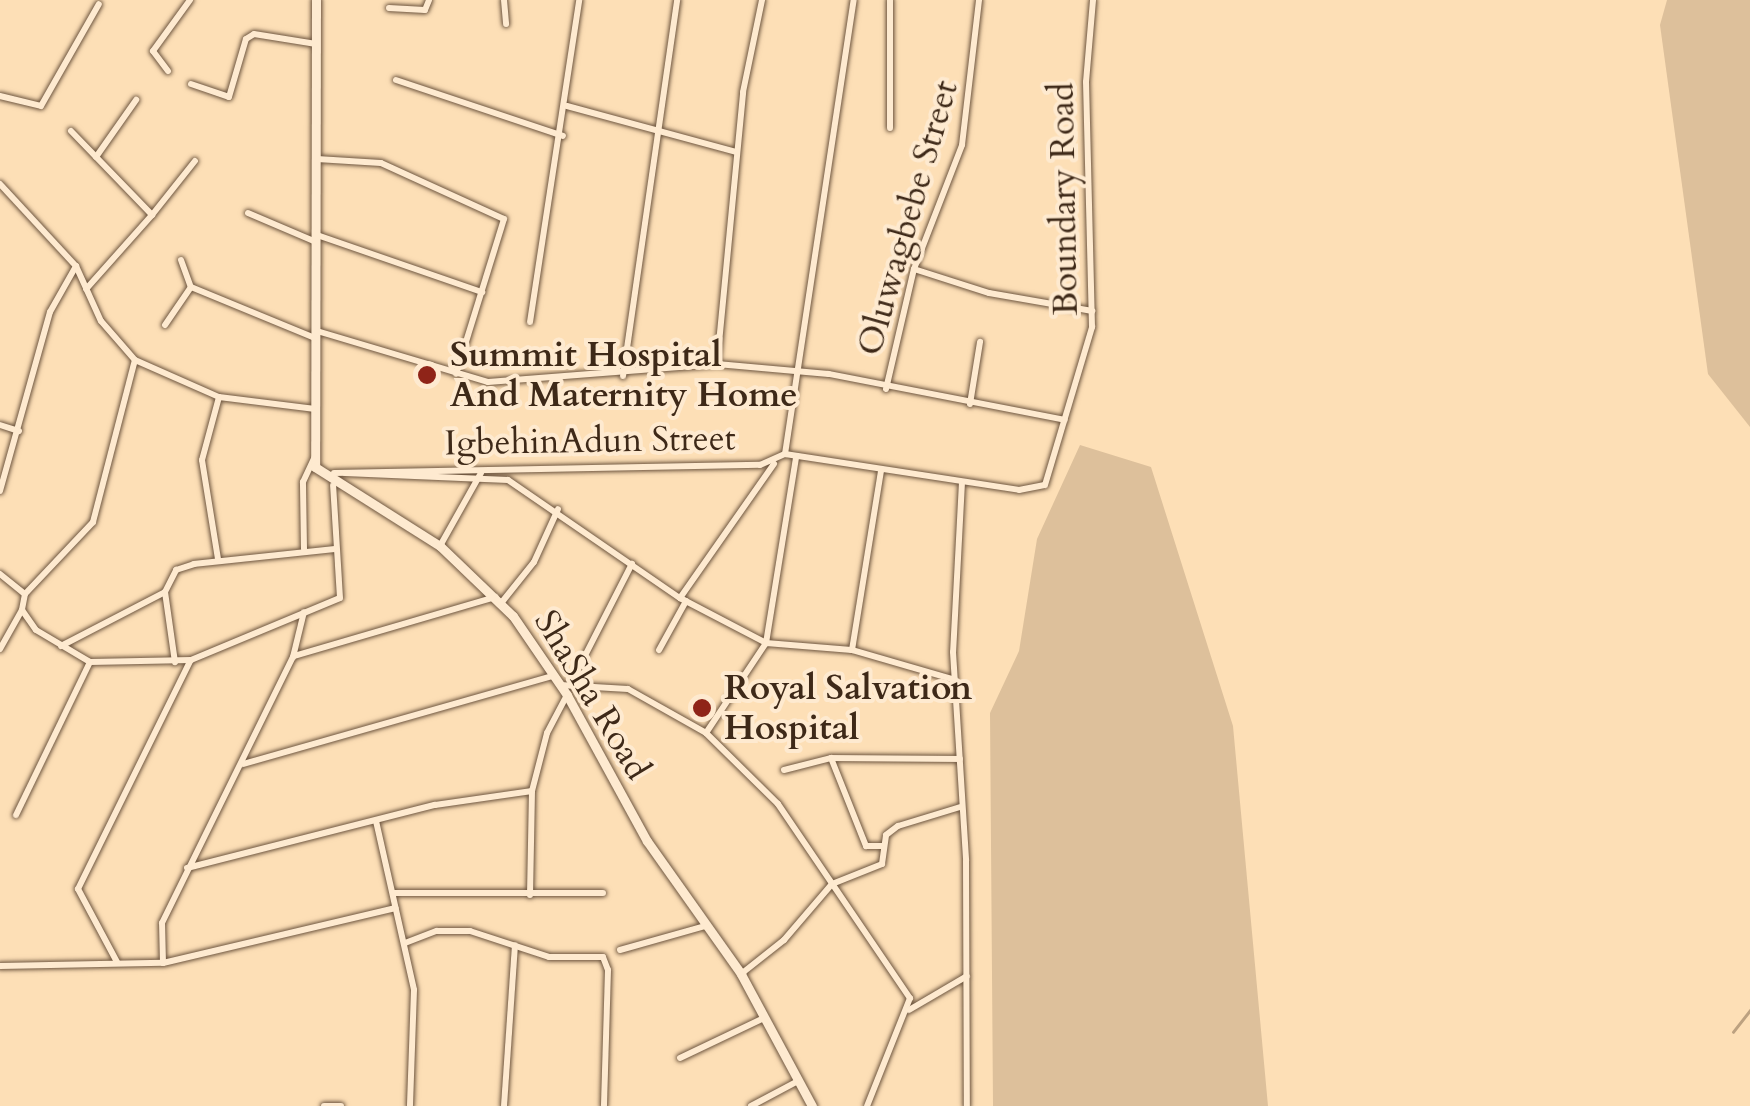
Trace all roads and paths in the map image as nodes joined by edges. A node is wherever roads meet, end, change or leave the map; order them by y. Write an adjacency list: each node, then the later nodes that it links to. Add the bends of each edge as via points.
1 (190, 0): 16 (street, via 152,52)
2 (316, 0): 15 (street, ShaSha Road)
3 (429, 0): 13 (street, via 424,10)
4 (504, 0): 14 (street)
5 (580, 0): 21 (street)
6 (677, 0): 24 (street)
7 (762, 0): 26 (street)
8 (854, 0): 48 (street, IgbehinAdun Street)
9 (890, 0): 22 (street)
10 (978, 0): 36 (street, Oluwagbebe Street, via 962,145)
11 (1094, 0): 40 (street, Boundary Road, via 1086,100)
12 (98, 4): 19 (street, via 41,106)
13 (389, 8)
14 (506, 24)
15 (316, 44): 18 (street, via 254,34 246,39 230,98); 28 (street, ShaSha Road)
16 (168, 71)
17 (396, 80): 25 (street)
18 (190, 84)
19 (0, 96)
20 (136, 100): 27 (street)
21 (567, 106): 24 (street); 25 (street)
22 (890, 128)
23 (71, 131): 27 (street)
24 (654, 132): 26 (street); 49 (street)
25 (563, 136): 41 (street)
26 (736, 152): 46 (street)
27 (96, 156): 32 (street)
28 (317, 158): 33 (street, ShaSha Road); 39 (street, via 381,163 500,214 504,235)
29 (194, 162): 32 (street)
30 (0, 185): 35 (street)
31 (248, 213): 33 (street)
32 (152, 215): 38 (street)
33 (317, 238): 39 (street); 43 (street, ShaSha Road)
34 (182, 260): 37 (street)
35 (76, 266): 38 (street); 56 (street, via 50,312)
36 (914, 268): 40 (street, via 990,293); 50 (street, Oluwagbebe Street)
37 (191, 286): 42 (street); 43 (street)
38 (86, 289): 45 (street, via 113,340)
39 (482, 292): 47 (street)
40 (1092, 311): 54 (street, Boundary Road)
41 (530, 322)
42 (165, 324)
43 (317, 335): 47 (street); 53 (street, ShaSha Road)
44 (980, 342): 52 (street)
45 (135, 360): 51 (street); 76 (street, via 92,522)
46 (717, 364): 48 (street); 49 (street)
47 (456, 374): 49 (street, via 488,382)
48 (796, 374): 50 (street, via 830,374); 57 (street, IgbehinAdun Street)
49 (623, 376)
50 (886, 389): 52 (street)
51 (219, 397): 53 (street); 72 (street, via 202,460)
52 (970, 404): 54 (street)
53 (315, 409): 58 (street, ShaSha Road)
54 (1066, 420): 66 (street, Boundary Road, via 1040,490)
55 (0, 425): 56 (street)
56 (19, 430): 67 (street)
57 (786, 454): 59 (street, Boundary Road); 60 (street, IgbehinAdun Street)
58 (316, 455): 65 (street, ShaSha Road, via 318,473); 70 (street, via 304,482)
59 (796, 457): 62 (street, Boundary Road); 81 (street)
60 (774, 464): 61 (street, IgbehinAdun Street); 77 (street)
61 (489, 469): 63 (street, IgbehinAdun Street); 64 (street)
62 (881, 470): 66 (street, Boundary Road, via 933,472); 85 (street)
63 (395, 472): 64 (street); 65 (street); 65 (street, IgbehinAdun Street, via 351,468)
64 (478, 475): 68 (street, via 508,480); 69 (street)
65 (334, 479): 69 (street, ShaSha Road); 71 (street)
66 (962, 482): 91 (street)
67 (0, 491)
68 (558, 509): 73 (street); 78 (street, via 534,562)
69 (440, 546): 78 (street, ShaSha Road)
70 (304, 549): 71 (street); 72 (street)
71 (334, 549): 80 (street, via 340,598)
72 (218, 559): 75 (street, via 176,570)
73 (632, 564): 77 (street); 92 (street)
74 (0, 574): 76 (street)
75 (165, 592): 82 (street); 89 (street)
76 (25, 594): 79 (street)
77 (683, 599): 81 (street); 84 (street)
78 (499, 600): 86 (street); 90 (street, ShaSha Road)
79 (22, 610): 82 (street, via 36,630); 83 (street)
80 (304, 612): 86 (street); 87 (street)
81 (766, 643): 85 (street); 94 (street)
82 (61, 646): 88 (street)
83 (0, 649)
84 (659, 650)
85 (852, 650): 91 (street)
86 (293, 656): 97 (street)
87 (190, 660): 89 (street); 114 (street, via 78,889)
88 (90, 662): 89 (street); 101 (street)
89 (175, 662)
90 (551, 676): 92 (street, ShaSha Road); 97 (street)
91 (955, 680): 96 (street)
92 (566, 684): 93 (street, ShaSha Road); 94 (street, via 628,689)
93 (567, 695): 99 (street); 110 (street, ShaSha Road, via 647,841)
94 (706, 733): 105 (street, via 778,804)
95 (832, 758): 96 (street); 98 (street); 103 (street, via 866,846)
96 (960, 759): 100 (street)
97 (242, 764): 104 (street)
98 (784, 770)
99 (532, 792): 102 (street); 108 (street)
100 (960, 808): 103 (street, via 898,826); 118 (street)
101 (16, 814)
102 (376, 820): 104 (street); 106 (street)
103 (882, 846): 105 (street, via 882,864)
104 (185, 869): 115 (street, via 162,923)
105 (832, 884): 117 (street, via 784,940); 119 (street, via 910,998)
106 (392, 893): 108 (street); 109 (street)
107 (603, 893): 108 (street)
108 (530, 895)
109 (396, 908): 111 (street); 115 (street)
110 (705, 926): 113 (street); 117 (street, ShaSha Road)
111 (405, 943): 112 (street, via 437,931 470,931); 125 (street, via 414,990)
112 (515, 945): 126 (street); 127 (street, via 549,957 598,956 606,962)
113 (620, 950)
114 (118, 962): 115 (street); 116 (street)
115 (163, 963)
116 (0, 966)
117 (741, 974): 120 (street, ShaSha Road)
118 (967, 976): 119 (street); 131 (street)
119 (908, 1010): 130 (street)
120 (764, 1018): 121 (street); 122 (street, ShaSha Road)
121 (680, 1058)
122 (798, 1080): 128 (street); 129 (street, ShaSha Road)
123 (324, 1106): 124 (street)
124 (341, 1106)
125 (410, 1106)
126 (504, 1106)
127 (604, 1106)
128 (750, 1106)
129 (812, 1106)
130 (867, 1106)
131 (967, 1106)

